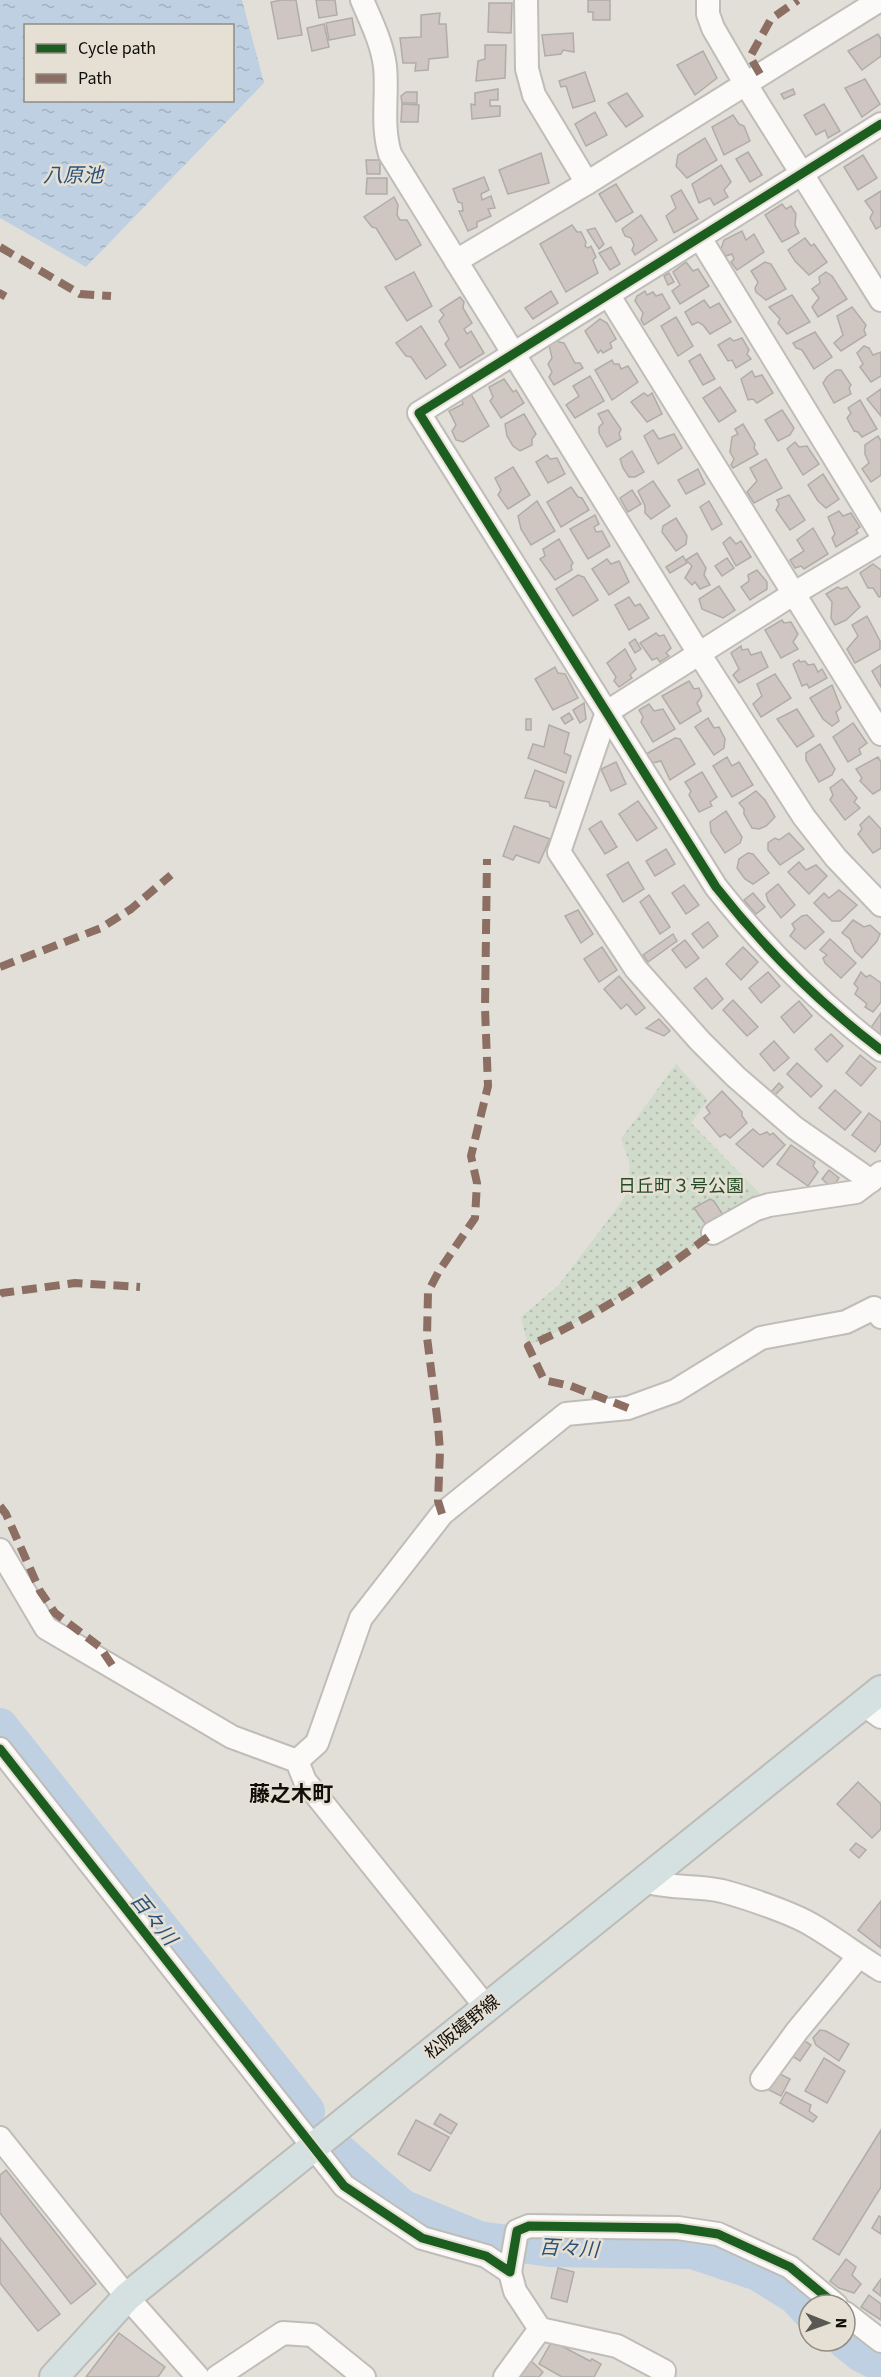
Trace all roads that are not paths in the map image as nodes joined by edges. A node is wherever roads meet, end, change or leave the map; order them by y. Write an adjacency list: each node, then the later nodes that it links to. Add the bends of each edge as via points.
1 (362, 0): 10 (street, via 385,68 384,128 390,154)
2 (526, 0): 8 (street, via 526,69 532,89)
3 (708, 0): 5 (street, via 713,28)
4 (879, 0): 5 (street)
5 (745, 83): 7 (street); 8 (street)
6 (881, 124): 7 (street)
7 (802, 173): 9 (street); 12 (street)
8 (586, 183): 10 (street)
9 (700, 238): 11 (street); 14 (street)
10 (456, 261): 13 (street)
11 (609, 296): 13 (street); 16 (street)
12 (881, 300)
13 (514, 354): 17 (street); 18 (street, via 419,413)
14 (881, 534)
15 (881, 542): 16 (street)
16 (793, 594): 17 (street); 19 (street)
17 (700, 655): 18 (street); 20 (street, via 804,817)
18 (607, 712): 21 (street, via 732,908 819,1000); 22 (street, via 559,852 636,969 700,1041 795,1128)
19 (881, 734)
20 (881, 905)
21 (881, 1050)
22 (876, 1177): 23 (street, via 856,1192 769,1204)
23 (713, 1233)
24 (881, 1317): 28 (street, via 874,1308 846,1322 761,1338 675,1390 628,1408 566,1414 442,1514 361,1618 316,1743)
25 (0, 1550): 28 (street, via 46,1628 232,1737)
26 (875, 1704): 29 (main road, 松阪嬉野線)
27 (0, 1749): 35 (street)
28 (297, 1761): 32 (street, via 305,1780)
29 (645, 1881): 30 (street, via 722,1891 811,1924); 32 (main road, 松阪嬉野線)
30 (859, 1956): 31 (street); 33 (street)
31 (881, 1970)
32 (486, 2007): 35 (main road, 松阪嬉野線)
33 (762, 2079)
34 (0, 2139): 38 (street)
35 (314, 2149): 36 (street, via 344,2186 422,2238 486,2256); 38 (main road, 松阪嬉野線)
36 (513, 2254): 37 (street, via 517,2231 529,2226 678,2228 718,2234 790,2267); 40 (street, via 515,2291)
37 (821, 2293)
38 (127, 2297): 42 (main road, 松阪嬉野線); 43 (street)
39 (857, 2322): 41 (street)
40 (540, 2329): 46 (street); 47 (street, via 617,2346 664,2371)
41 (881, 2341)
42 (54, 2377)
43 (198, 2377)
44 (217, 2377): 45 (street, via 283,2333 312,2335)
45 (364, 2377)
46 (505, 2377)
47 (663, 2377)

